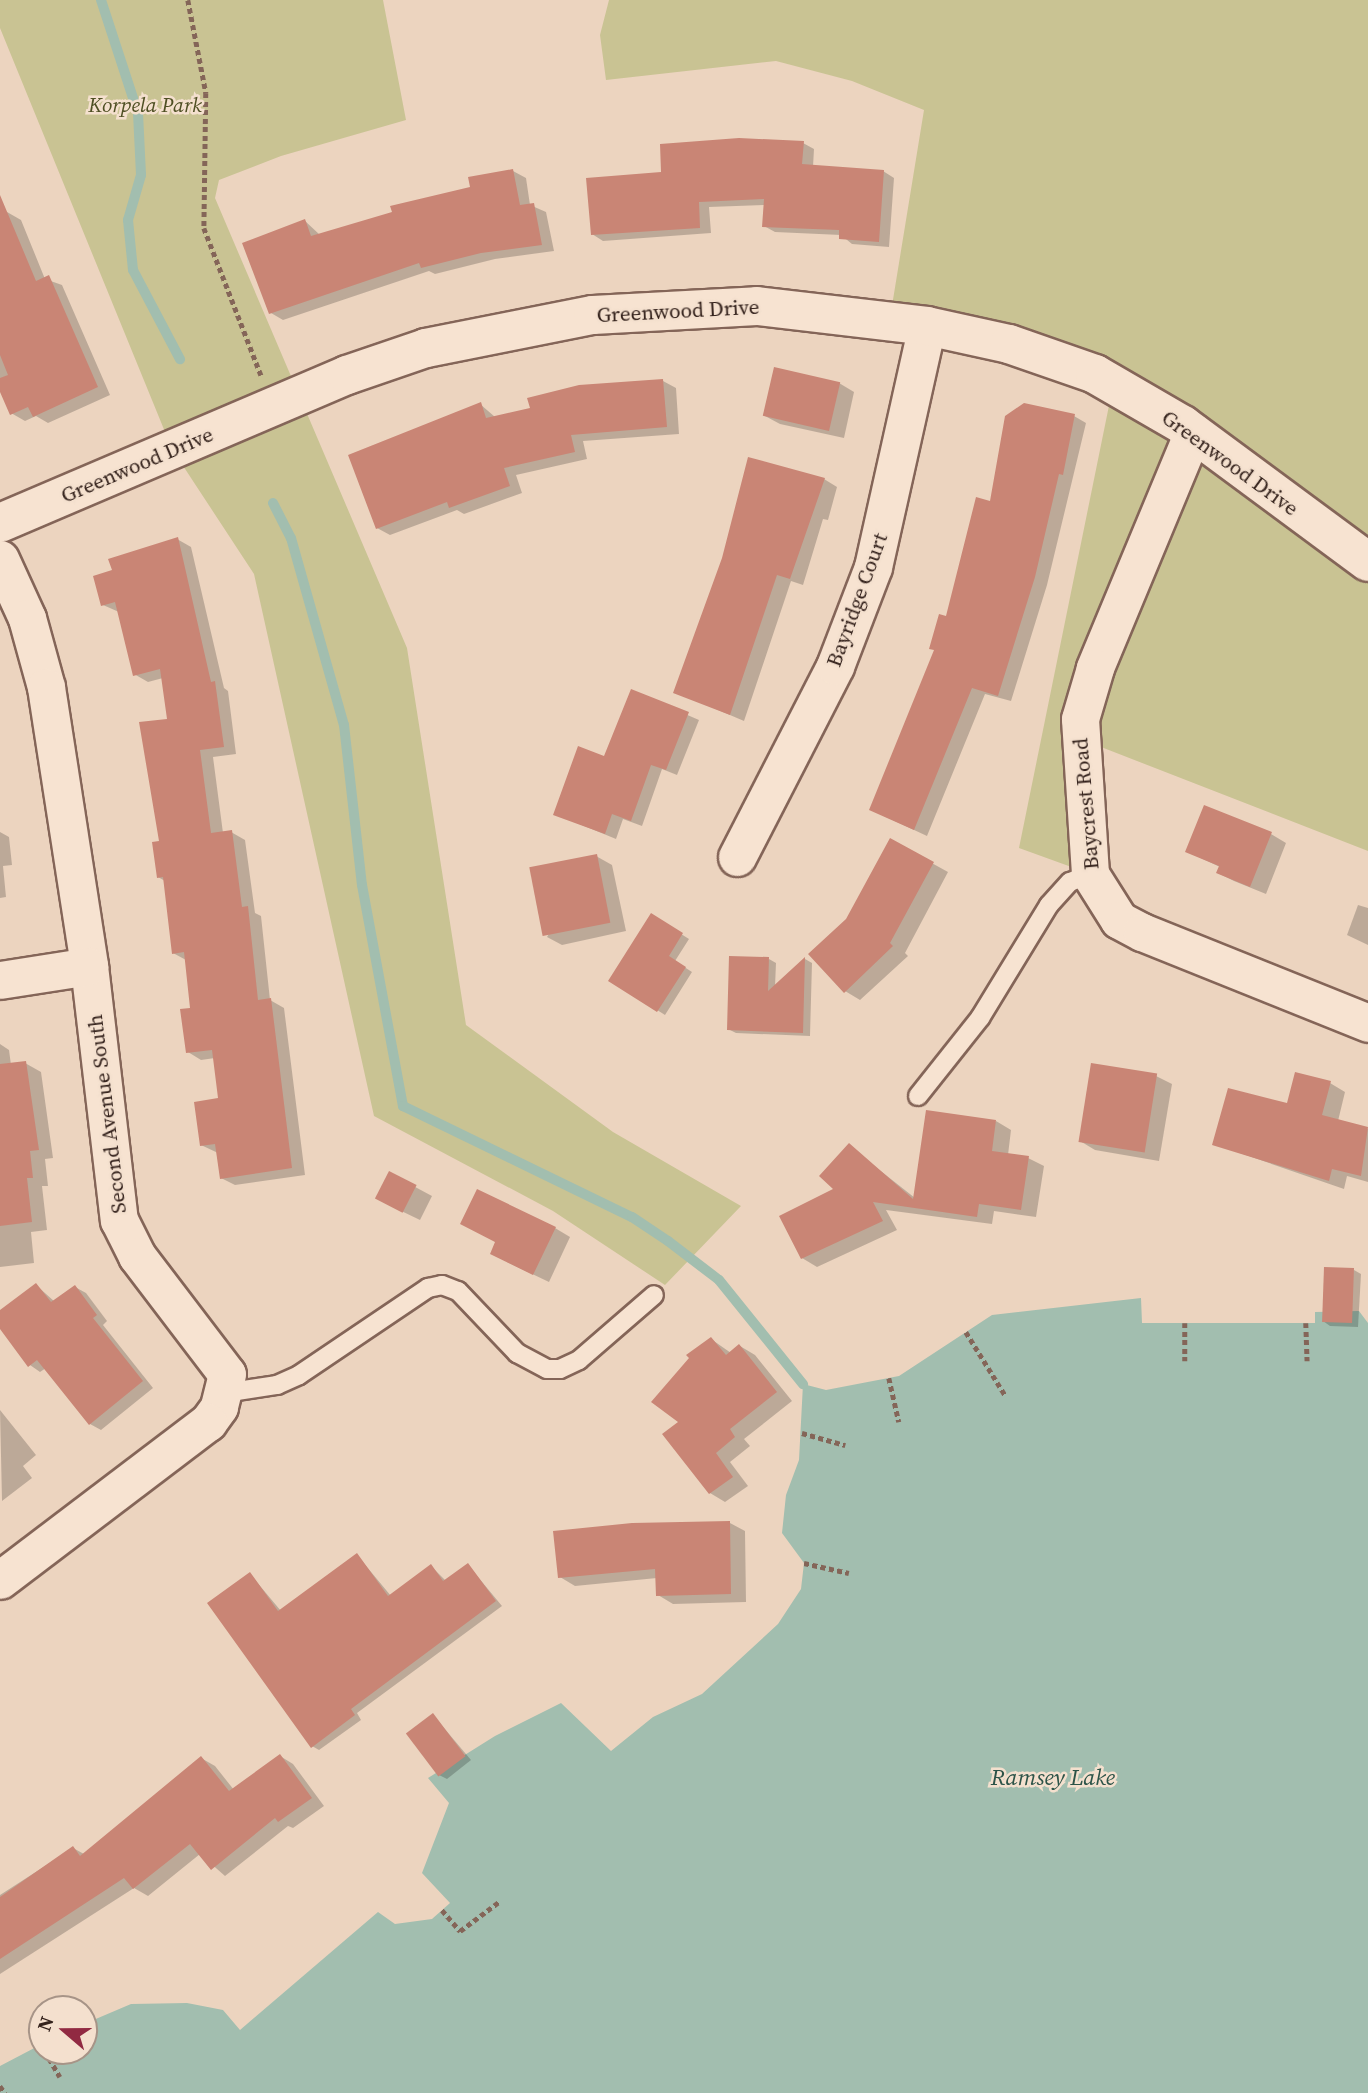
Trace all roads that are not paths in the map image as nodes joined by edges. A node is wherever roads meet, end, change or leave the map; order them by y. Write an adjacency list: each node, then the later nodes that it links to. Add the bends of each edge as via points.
1 (927, 326): 2 (street, Greenwood Drive, via 1009,344 1095,374); 3 (street, Greenwood Drive, via 757,306 593,315 426,348 347,374); 6 (street, Bayridge Court, via 873,567 835,666)
2 (1193, 432): 5 (street, Greenwood Drive); 7 (street, Baycrest Road, via 1095,668 1080,719)
3 (0, 523)
4 (0, 559): 8 (street, Second Avenue South, via 27,618 46,687)
5 (1368, 562)
6 (737, 857)
7 (1090, 874): 10 (street, Baycrest Road, via 1119,920 1142,933); 11 (lane, via 1070,882 1049,905 980,1018)
8 (89, 966): 9 (street); 13 (street, Second Avenue South, via 119,1220 137,1256 222,1363 227,1374)
9 (0, 981)
10 (1368, 1023)
11 (918, 1096)
12 (654, 1295): 13 (lane, via 579,1360 560,1369 547,1369 517,1353 458,1291 442,1285 428,1287 299,1375 277,1385)
13 (225, 1393): 14 (street, via 208,1422)
14 (0, 1580)

